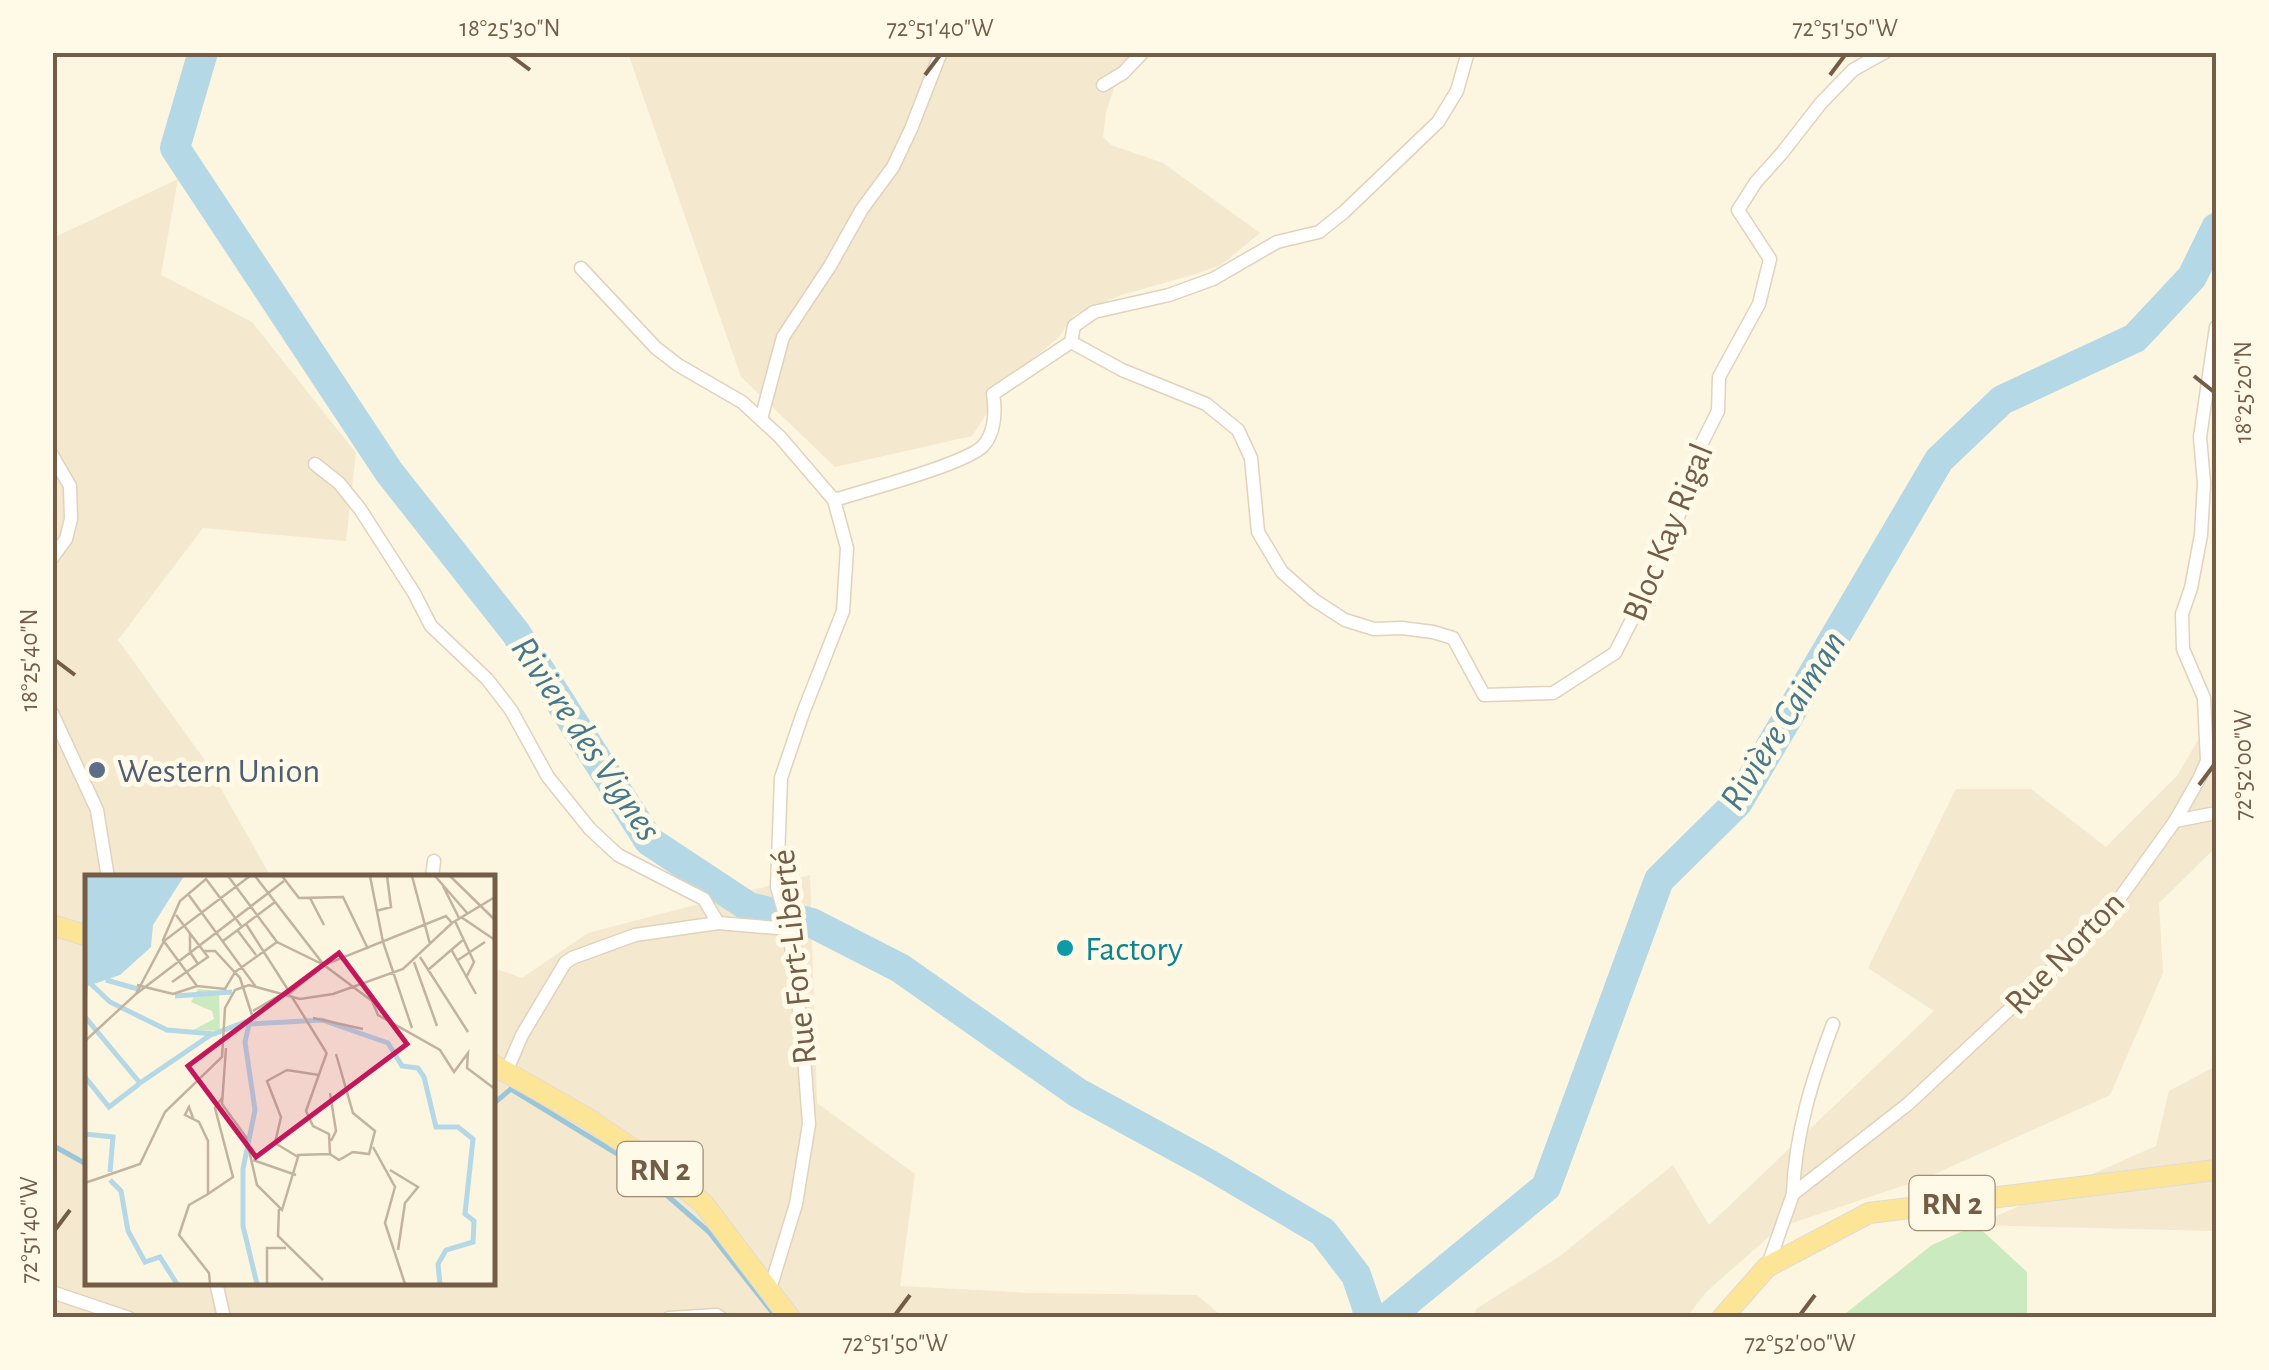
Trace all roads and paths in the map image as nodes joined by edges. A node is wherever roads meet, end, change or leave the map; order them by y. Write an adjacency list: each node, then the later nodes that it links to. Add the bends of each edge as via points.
1 (941, 52): 9 (street, via 893,167 783,337)
2 (1143, 52): 5 (street)
3 (1468, 52): 8 (street, via 1457,92 1438,122 1319,232 1277,242 1213,279 1169,295 1094,312 1074,326)
4 (1884, 52): 8 (street, Bloc Kay Rigal, via 1821,103 1738,210 1770,258 1758,304 1719,377 1718,411 1668,547 1616,653 1554,693 1484,695 1453,638 1374,628 1314,600 1282,572 1258,532 1252,458 1238,430 1206,404)
5 (1102, 85)
6 (581, 268): 9 (street, Rue Fort-Liberté, via 656,348)
7 (2216, 327): 16 (street, Rue Norton, via 2200,437 2201,535 2182,614 2183,648 2204,698 2207,761)
8 (1071, 342): 12 (street, via 994,394 987,442 976,452)
9 (761, 419): 12 (street, Rue Fort-Liberté)
10 (52, 454): 13 (street, via 70,486 71,519)
11 (315, 464): 20 (street, via 360,509 431,626 512,710 548,778 590,829 618,855 704,899)
12 (834, 500): 22 (street, Rue Fort-Liberté, via 846,548 843,611 781,778 777,887)
13 (52, 558)
14 (52, 713): 18 (street, via 97,810)
15 (2216, 812): 16 (street)
16 (2175, 821): 27 (street, Rue Norton, via 2102,923 1908,1104)
17 (434, 861): 19 (street)
18 (108, 875)
19 (432, 875)
20 (718, 923): 22 (street); 25 (street, via 635,936 572,958)
21 (52, 925): 23 (main road)
22 (789, 930): 30 (street, Rue Fort-Liberté, via 809,1124 796,1204)
23 (85, 935)
24 (1833, 1024): 27 (street, via 1805,1106)
25 (500, 1067): 30 (main road, RN 2, via 650,1160 703,1203)
26 (2216, 1170): 28 (main road, RN 2, via 1869,1213)
27 (1792, 1194): 28 (street)
28 (1767, 1268): 37 (main road, RN 2)
29 (217, 1285): 33 (street)
30 (770, 1289): 36 (main road, RN 2)
31 (52, 1292): 32 (street)
32 (129, 1318)
33 (224, 1318)
34 (669, 1318): 35 (street)
35 (721, 1318)
36 (790, 1318)
37 (1722, 1318)

